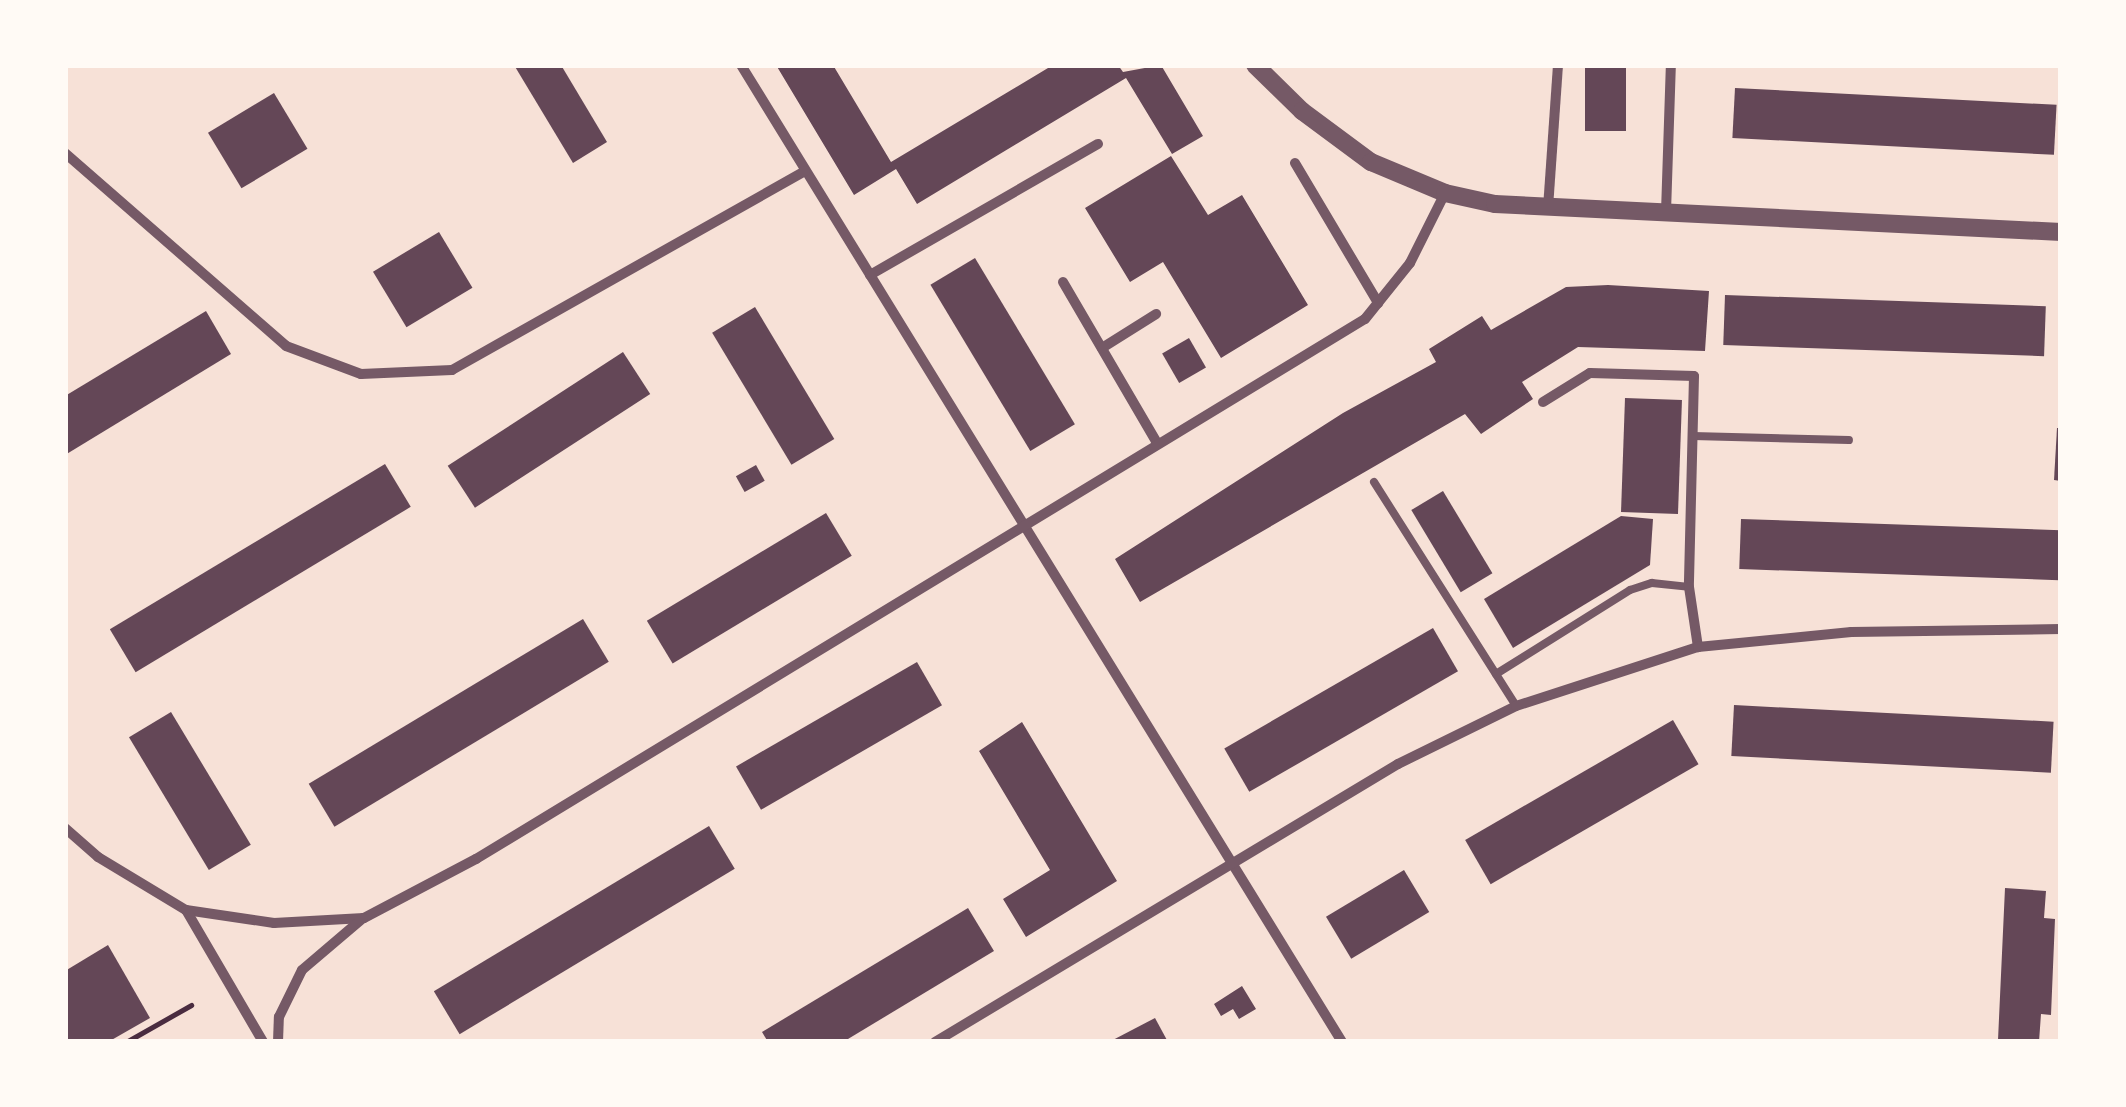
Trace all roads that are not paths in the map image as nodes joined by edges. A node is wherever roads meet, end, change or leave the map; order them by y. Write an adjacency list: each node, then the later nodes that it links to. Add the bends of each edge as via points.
1 (742, 65): 8 (street)
2 (1255, 65): 9 (street, via 1370,162)
3 (1558, 65): 10 (street)
4 (1671, 65): 11 (street)
5 (1098, 144): 13 (street)
6 (65, 153): 8 (street, via 286,346 361,374 452,370)
7 (1295, 162): 15 (street)
8 (805, 171): 13 (street)
9 (1446, 193): 10 (street); 15 (street, via 1410,263)
10 (1548, 208): 11 (street)
11 (1666, 212): 12 (street)
12 (2061, 232)
13 (870, 275): 23 (street)
14 (1063, 282): 17 (street)
15 (1378, 303): 21 (street, via 1365,319)
16 (1156, 314): 17 (street)
17 (1102, 348): 21 (street)
18 (1543, 402): 19 (street, via 1590,373 1694,376)
19 (1693, 436): 20 (lane); 24 (street)
20 (1850, 440)
21 (1156, 441): 23 (street)
22 (1374, 482): 27 (lane)
23 (1024, 522): 30 (street); 32 (street, via 476,859)
24 (1689, 587): 26 (street); 27 (lane, via 1652,583 1630,590)
25 (2061, 629): 26 (street, via 1869,631)
26 (1698, 647): 28 (street)
27 (1496, 674): 28 (lane)
28 (1516, 706): 30 (street, via 1398,764)
29 (65, 828): 31 (street, via 98,857)
30 (1234, 859): 35 (street); 36 (street)
31 (186, 910): 32 (street, via 274,923); 33 (street)
32 (364, 918): 34 (street, via 302,970 279,1017)
33 (263, 1042)
34 (278, 1042)
35 (935, 1042)
36 (1342, 1042)

